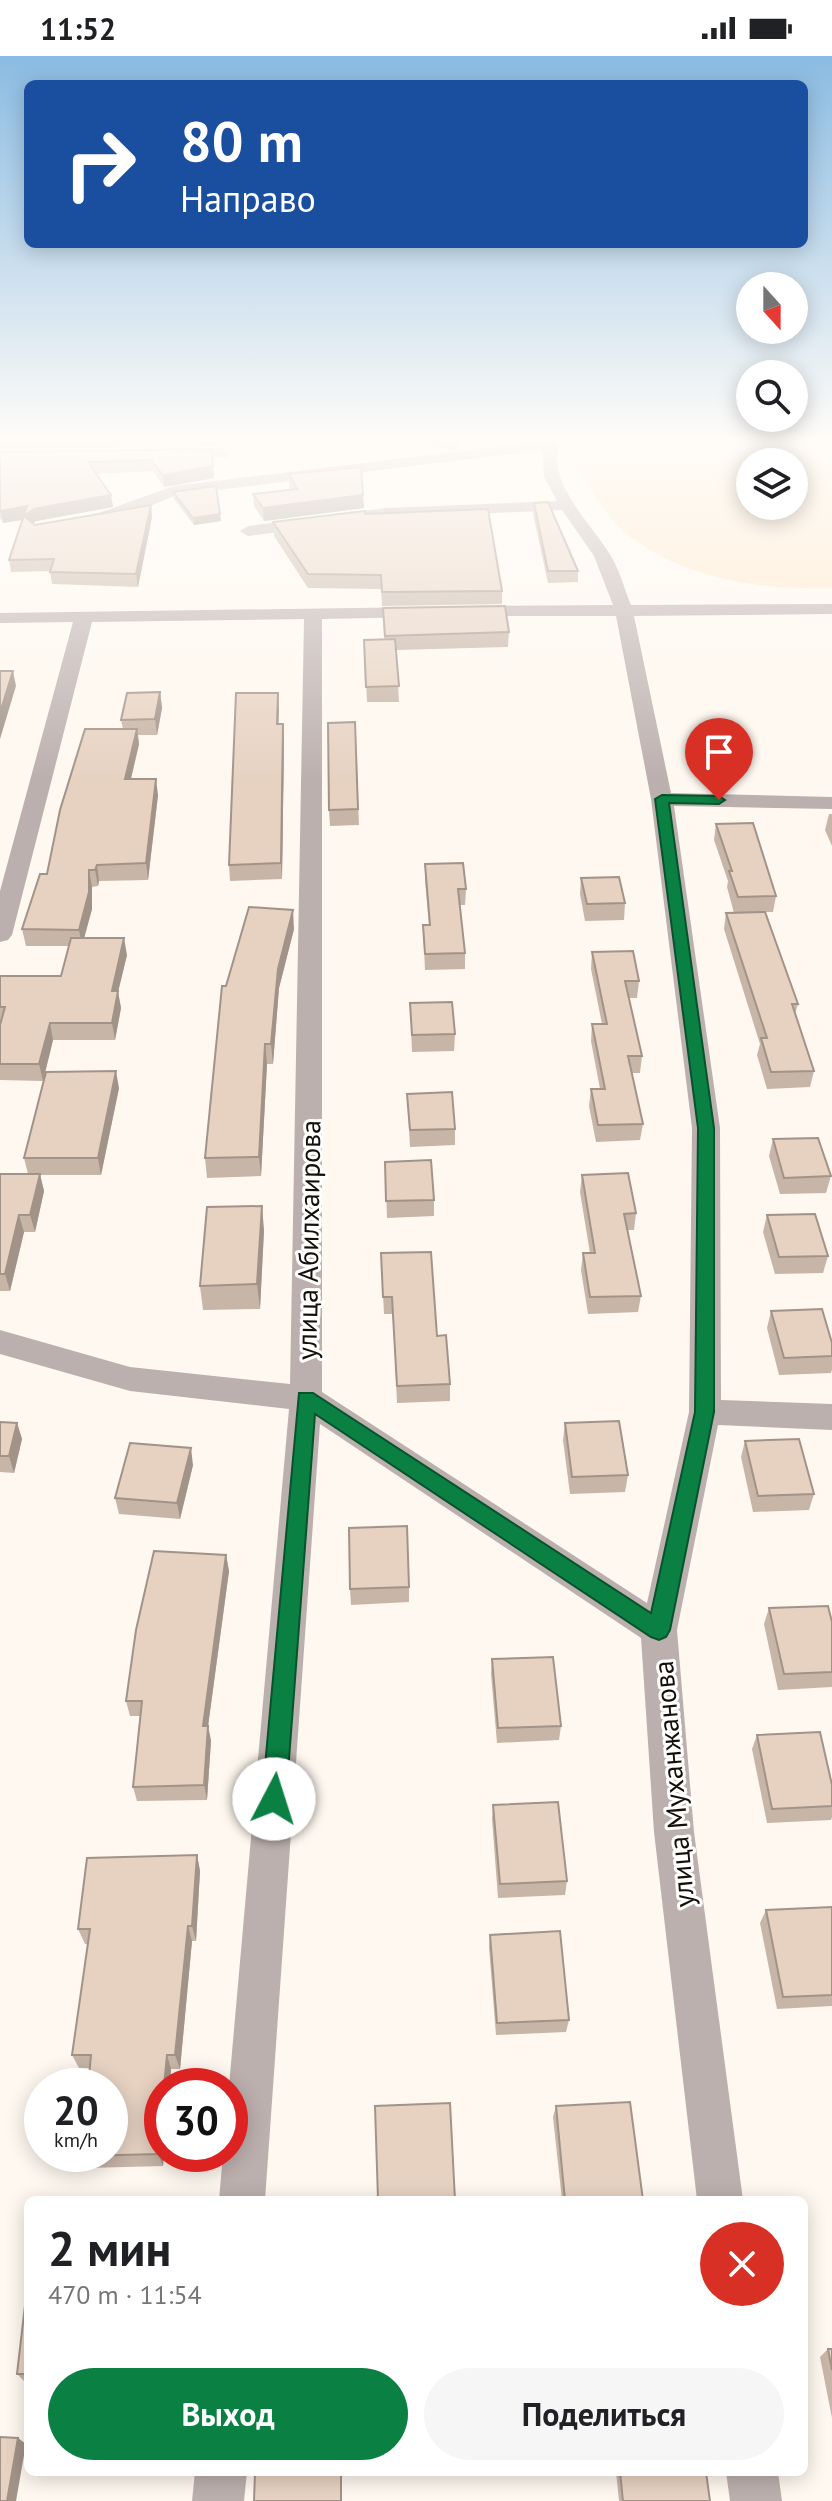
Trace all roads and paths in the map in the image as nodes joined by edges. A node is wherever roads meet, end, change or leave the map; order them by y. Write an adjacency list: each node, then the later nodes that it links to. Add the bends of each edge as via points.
1 (600, 551): 3 (street, улица Муханжанова)
2 (832, 609): 3 (street)
3 (624, 610): 4 (street); 7 (street, улица Муханжанова)
4 (313, 613): 5 (street); 11 (street, улица Абилхаирова)
5 (84, 617): 6 (street); 9 (street)
6 (0, 618)
7 (662, 799): 8 (street); 12 (street, улица Муханжанова, via 706,1128)
8 (832, 803)
9 (0, 935)
10 (0, 1342): 11 (street, via 130,1379)
11 (306, 1398): 14 (street); 15 (street, улица Абилхаирова)
12 (705, 1412): 13 (street); 14 (street, улица Муханжанова)
13 (832, 1417)
14 (659, 1630): 16 (street, улица Муханжанова, via 674,1832)
15 (242, 2196)
16 (720, 2196)
17 (221, 2476): 19 (street)
18 (753, 2476): 20 (street)
19 (218, 2501)
20 (756, 2501)

